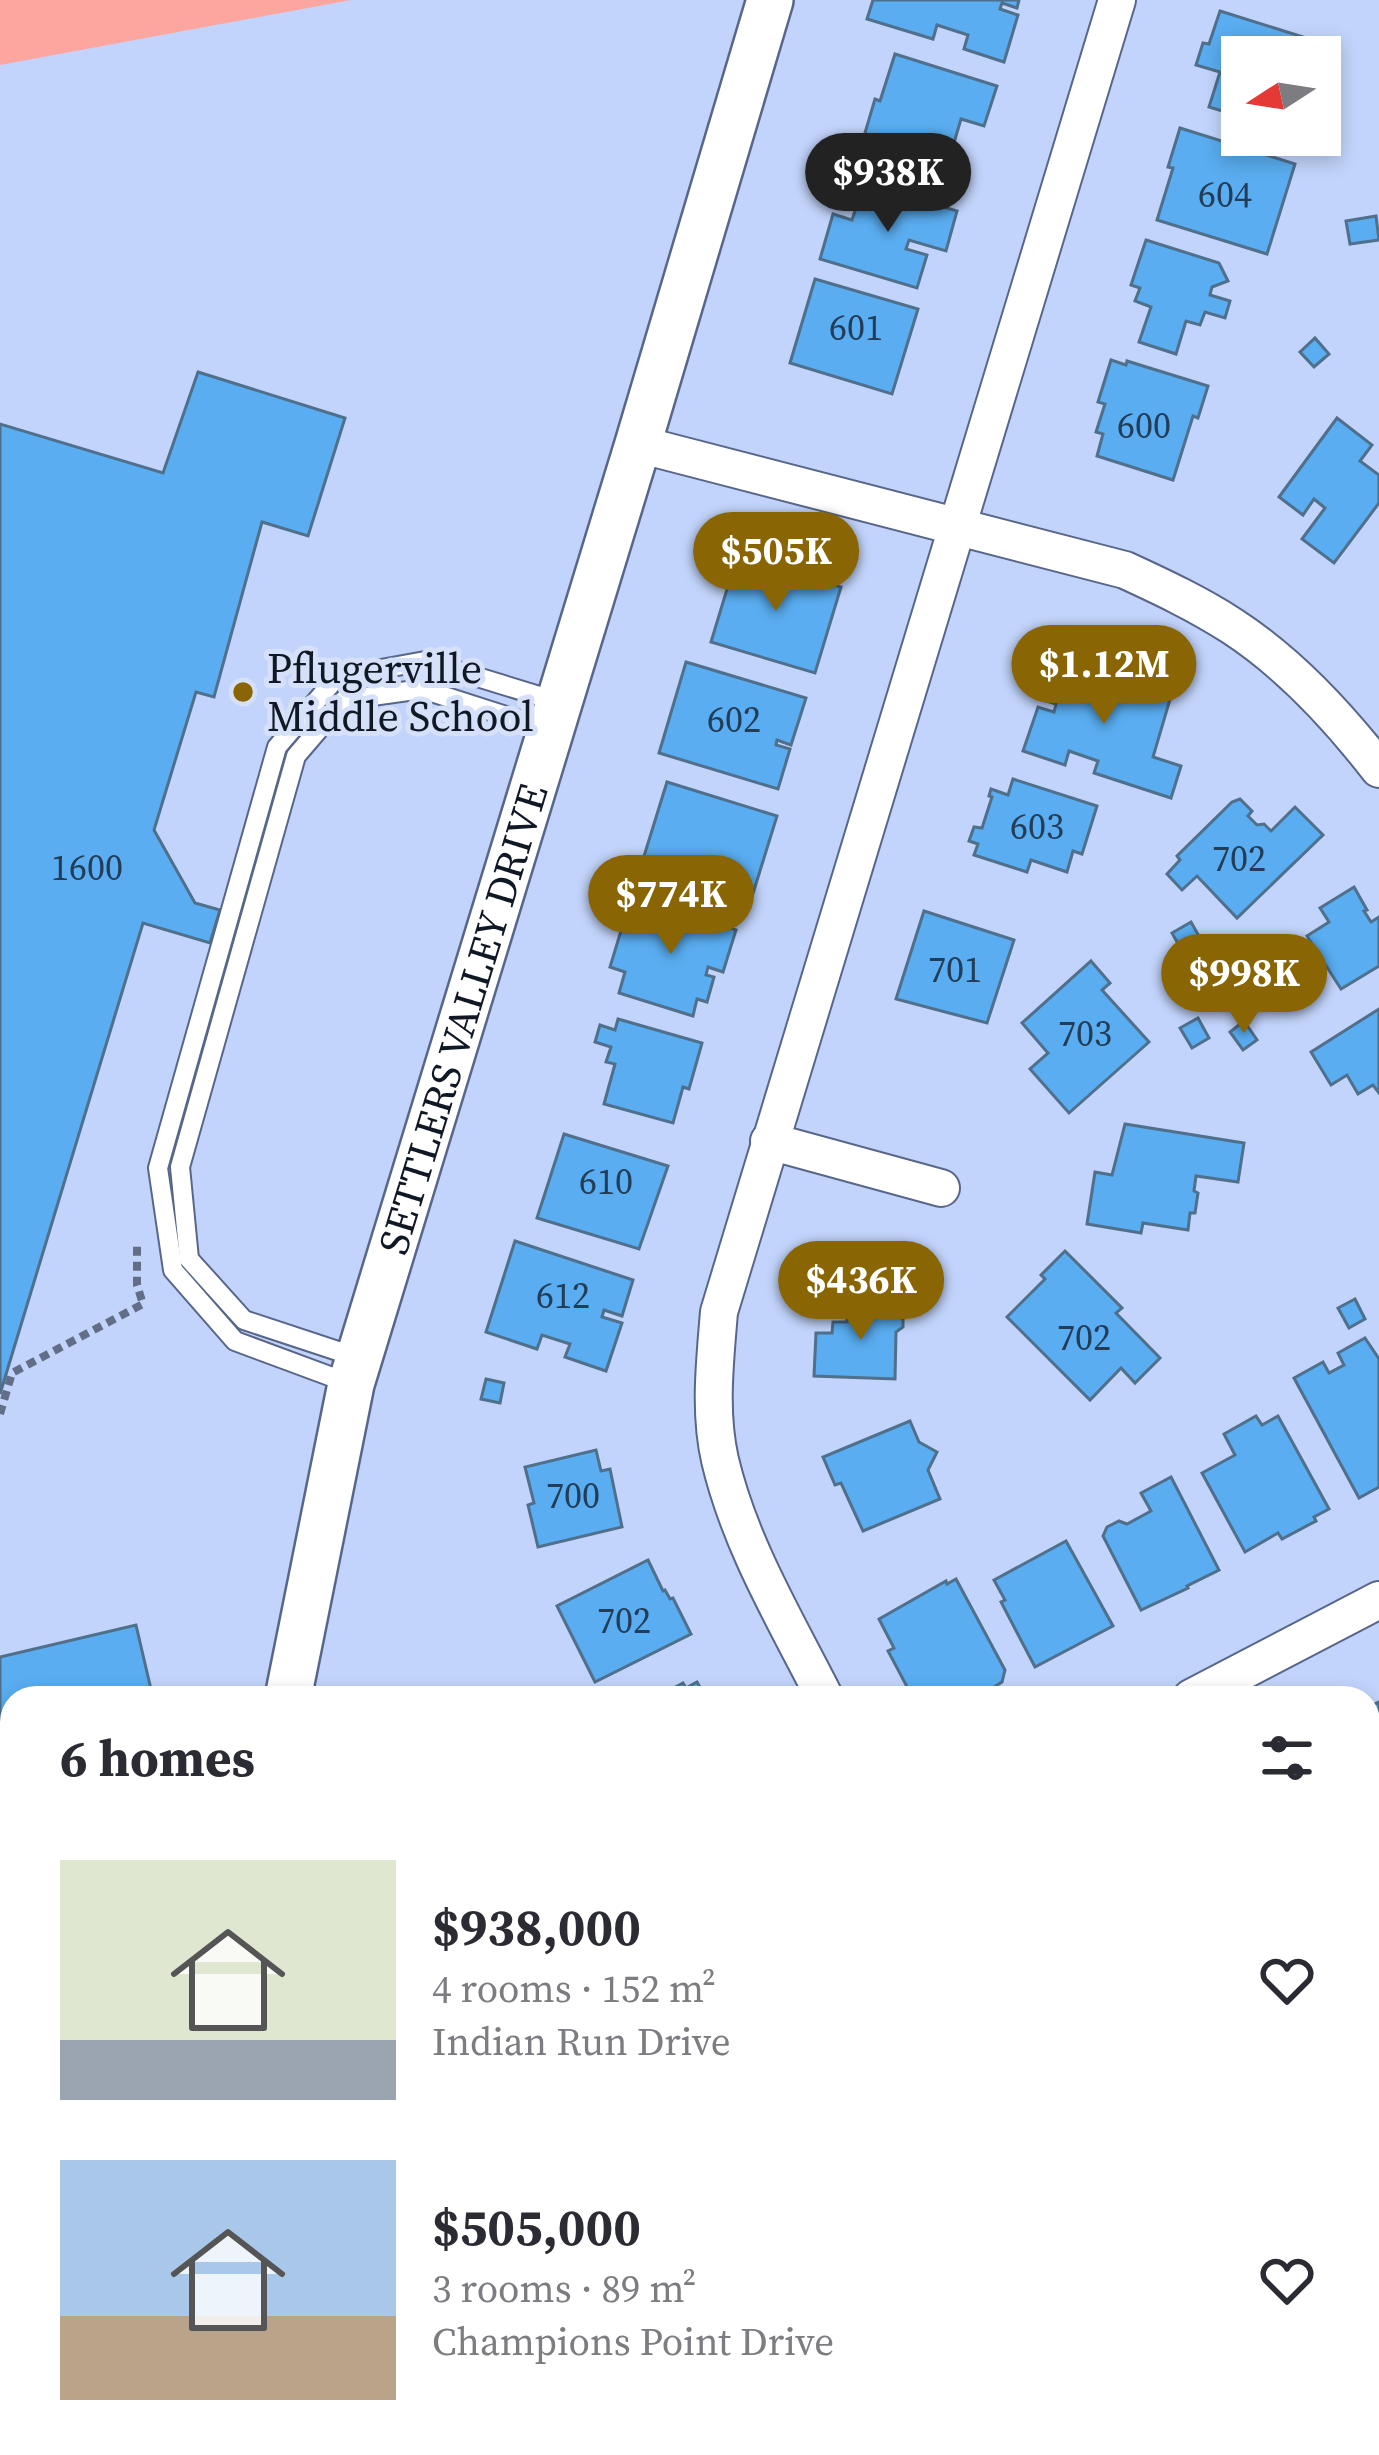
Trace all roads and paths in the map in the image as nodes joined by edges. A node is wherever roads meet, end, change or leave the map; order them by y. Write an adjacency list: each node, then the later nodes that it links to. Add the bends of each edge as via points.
1 (770, 0): 3 (street, SETTLERS VALLEY DRIVE)
2 (1117, 0): 4 (street)
3 (638, 443): 4 (street); 5 (street, SETTLERS VALLEY DRIVE)
4 (958, 525): 6 (street, via 1125,570 1236,628); 7 (street)
5 (554, 716): 10 (street, SETTLERS VALLEY DRIVE); 10 (lane, via 422,689 344,700 296,756 180,1167 189,1259 244,1320); 10 (lane, via 424,661 337,677 278,747 158,1168 172,1270 236,1342)
6 (1379, 769)
7 (769, 1142): 8 (street); 14 (street, via 719,1312 713,1395 719,1458 747,1546)
8 (941, 1188)
9 (138, 1240): 11 (path, via 143,1304 12,1373)
10 (355, 1371): 13 (street, SETTLERS VALLEY DRIVE)
11 (0, 1414)
12 (1379, 1600): 15 (street)
13 (290, 1686)
14 (819, 1686)
15 (1214, 1686)

